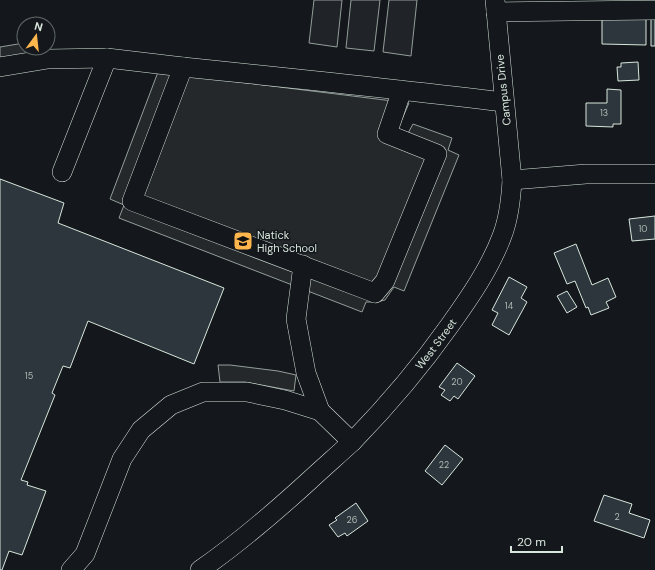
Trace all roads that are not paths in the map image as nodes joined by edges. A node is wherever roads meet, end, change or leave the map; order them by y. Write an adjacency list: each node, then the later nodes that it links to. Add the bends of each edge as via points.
1 (495, 6): 2 (street); 7 (street, Campus Drive)
2 (655, 10)
3 (107, 58): 4 (street, via 48,59); 5 (street); 8 (street)
4 (0, 66)
5 (183, 67): 6 (street); 11 (street, via 132,200)
6 (402, 90): 7 (street); 11 (street, via 387,134 437,154 385,281 375,292)
7 (504, 102): 10 (street, Campus Drive)
8 (62, 172)
9 (655, 174): 10 (street, via 586,174)
10 (512, 180): 13 (street, West Street, via 508,217 494,256 480,280 438,342)
11 (304, 265): 12 (street, via 296,319 306,373)
12 (320, 411): 13 (street); 14 (street, via 247,392 203,392 171,405 141,430 122,459 85,554)
13 (352, 442): 15 (street, West Street, via 262,522)
14 (71, 570)
15 (200, 570)

